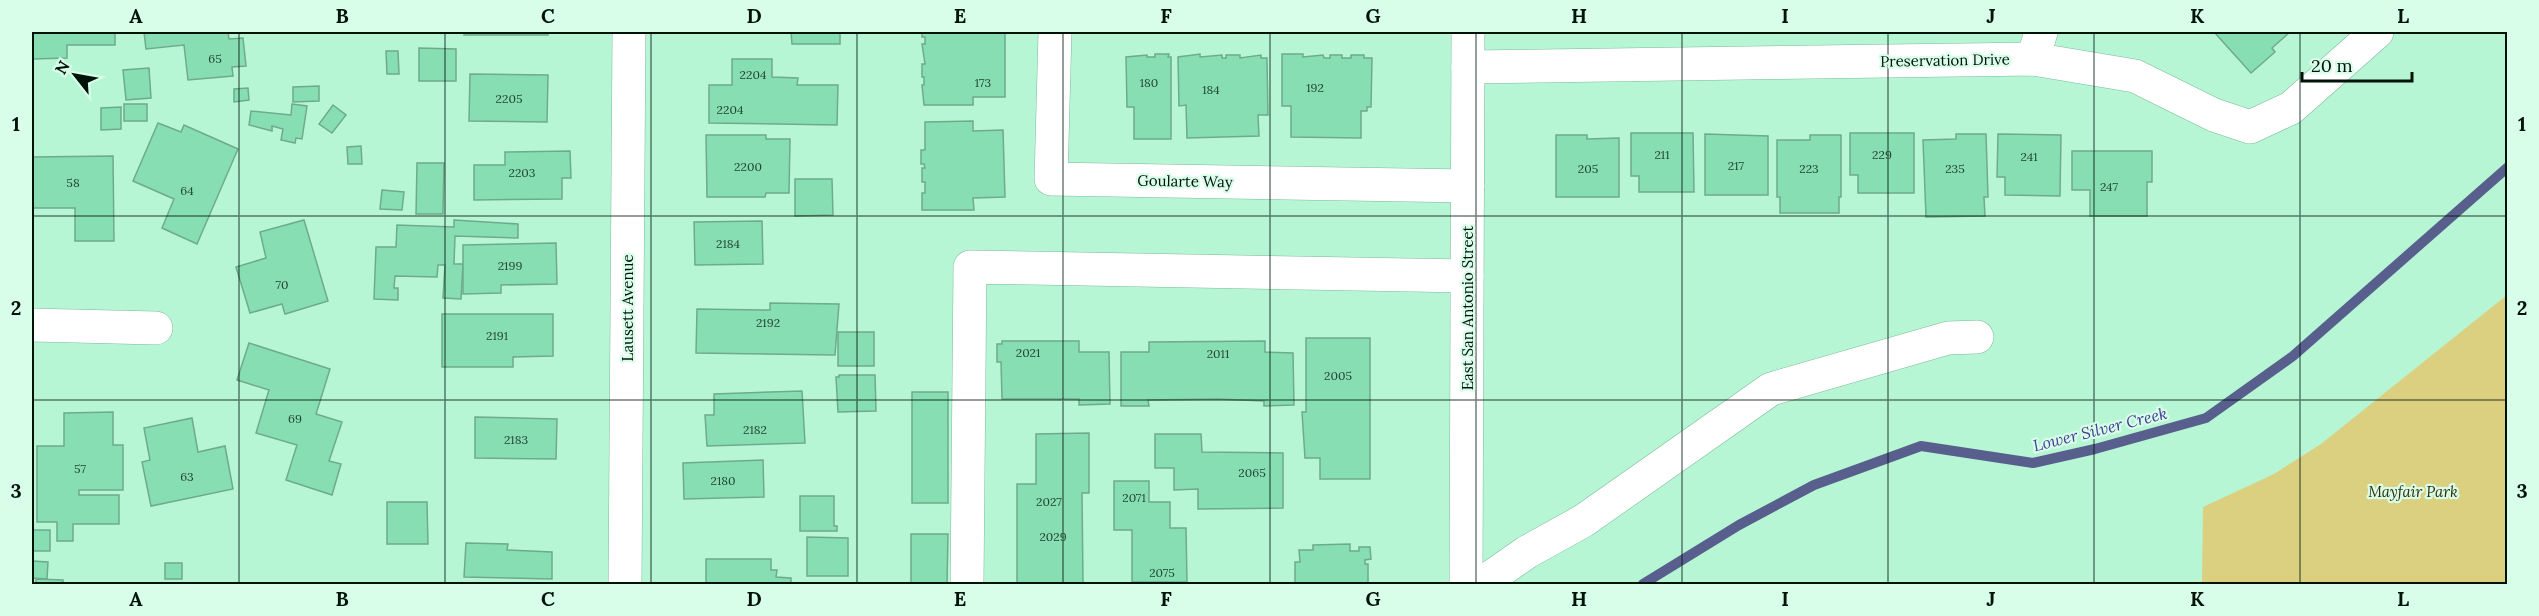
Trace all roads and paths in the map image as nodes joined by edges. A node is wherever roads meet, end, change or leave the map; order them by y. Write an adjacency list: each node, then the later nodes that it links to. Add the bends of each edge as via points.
1 (629, 32): 12 (street, Lausett Avenue)
2 (1055, 32): 7 (street, Goularte Way, via 1051,179)
3 (1468, 32): 6 (street, East San Antonio Street)
4 (2377, 32): 5 (street, Preservation Drive, via 2291,108 2250,127 2214,115 2135,76)
5 (2037, 45): 6 (street, Preservation Drive)
6 (1468, 67): 7 (street, East San Antonio Street)
7 (1468, 186): 8 (street, East San Antonio Street)
8 (1467, 276): 13 (street, via 970,267); 14 (street, East San Antonio Street)
9 (32, 325): 10 (street)
10 (156, 328)
11 (1977, 338): 15 (street, via 1948,338 1771,389 1583,521 1527,552)
12 (625, 585)
13 (967, 585)
14 (1466, 585)
15 (1481, 585)

